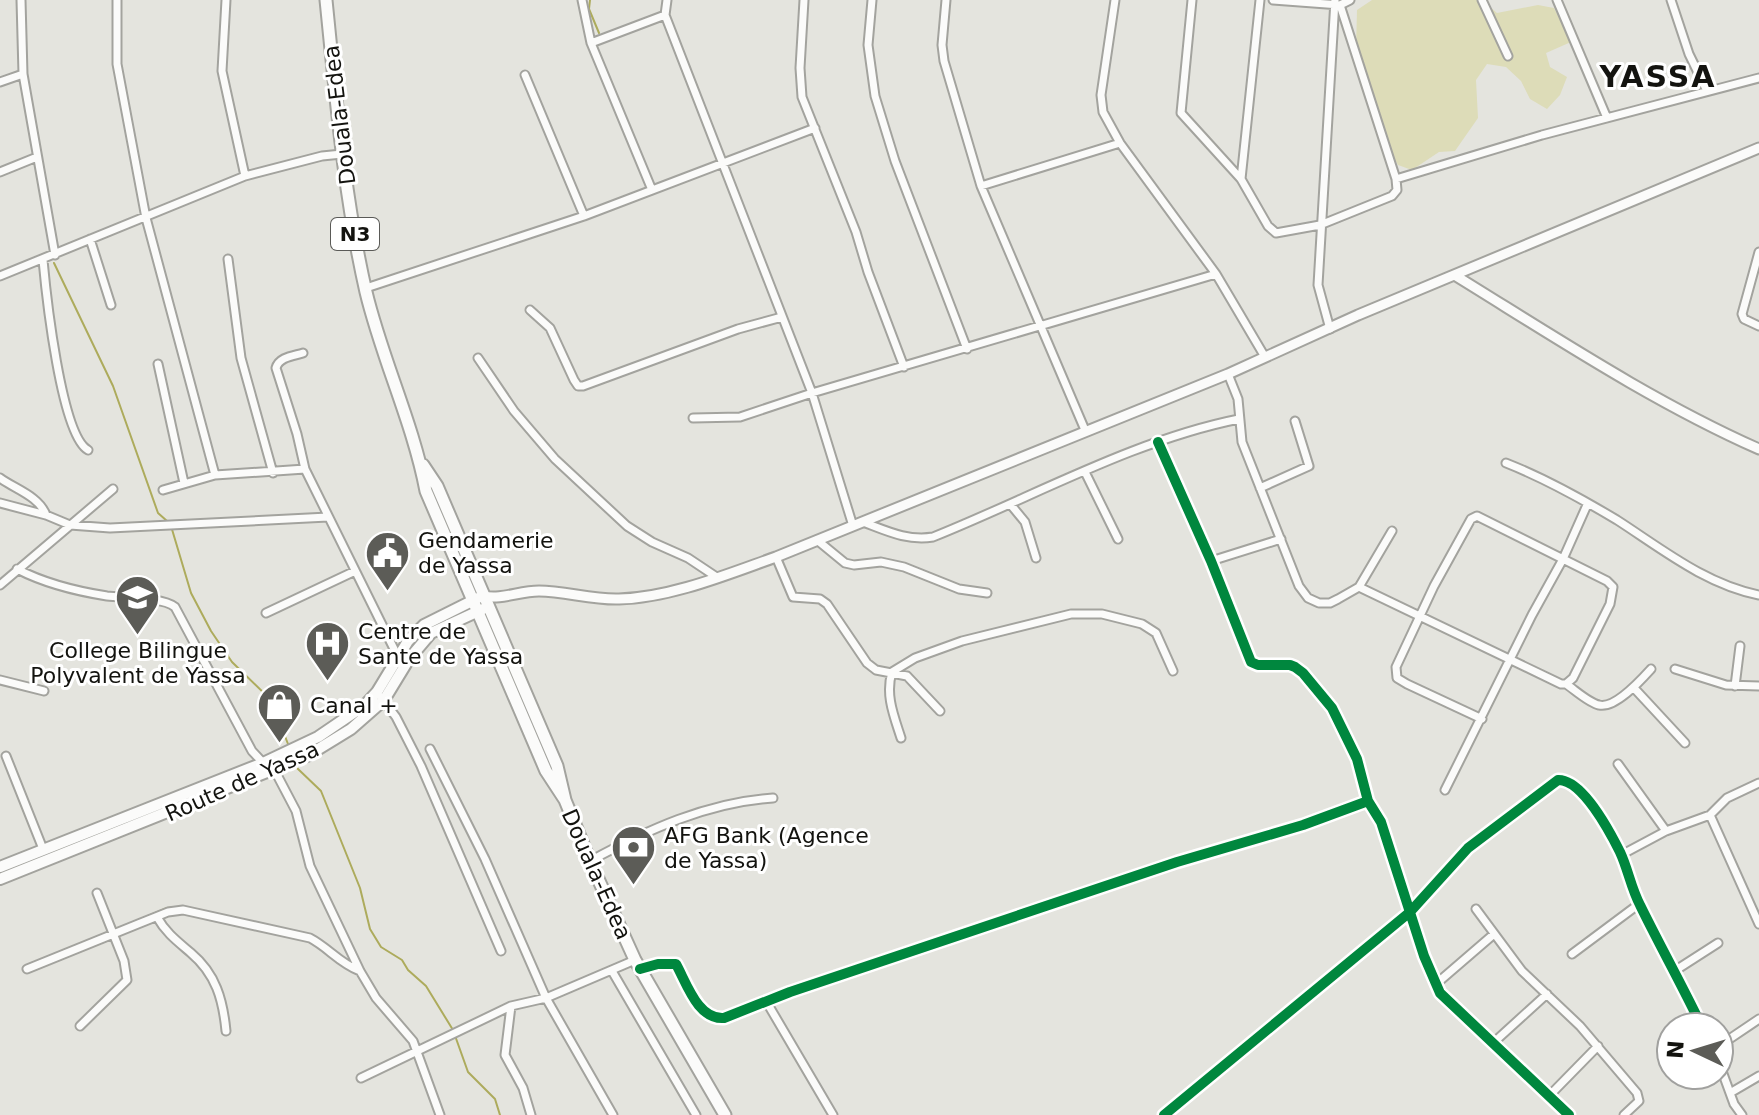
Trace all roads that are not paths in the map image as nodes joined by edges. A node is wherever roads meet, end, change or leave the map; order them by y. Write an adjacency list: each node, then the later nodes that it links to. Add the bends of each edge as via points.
1 (21, 0): 22 (street)
2 (117, 0): 41 (street, via 117,64)
3 (226, 0): 35 (street, via 222,71)
4 (326, 0): 31 (highway, Douala-Edea / N3)
5 (582, 0): 20 (street)
6 (667, 0): 19 (street)
7 (804, 0): 28 (street, via 800,83)
8 (872, 0): 58 (street, via 868,45 875,96)
9 (946, 0): 38 (street, via 944,61)
10 (1115, 0): 29 (street, via 1101,105)
11 (1192, 0): 36 (street, via 1181,113)
12 (1260, 0): 36 (street)
13 (1273, 0): 18 (street)
14 (1350, 0): 18 (street)
15 (1482, 0): 21 (street)
16 (1557, 0): 27 (street)
17 (1671, 0): 26 (street)
18 (1336, 3): 37 (street); 42 (street)
19 (665, 15): 20 (street); 33 (street)
20 (591, 43): 39 (street)
21 (1508, 56)
22 (23, 74): 25 (street); 32 (street)
23 (525, 75): 40 (street)
24 (1759, 78): 26 (street)
25 (0, 82)
26 (1707, 91): 27 (street)
27 (1607, 118): 37 (street)
28 (815, 128): 33 (street); 63 (street)
29 (1120, 143): 38 (street); 48 (street)
30 (1759, 148): 50 (main road)
31 (342, 154): 35 (street); 51 (highway, Douala-Edea / N3)
32 (37, 157): 34 (street); 45 (street)
33 (723, 163): 39 (street); 54 (street)
34 (0, 172)
35 (245, 176): 41 (street)
36 (1241, 179): 42 (street, via 1272,231)
37 (1396, 179): 42 (street, via 1392,196)
38 (981, 186): 55 (street)
39 (652, 190): 40 (street)
40 (584, 216): 51 (street)
41 (146, 218): 43 (street); 77 (street)
42 (1320, 225): 57 (street, via 1318,285)
43 (90, 239): 45 (street); 52 (street)
44 (1759, 252): 56 (street, via 1742,314)
45 (55, 255): 47 (street)
46 (228, 259): 76 (street, via 241,358)
47 (43, 260): 49 (street); 72 (street, via 59,371 71,420)
48 (1216, 274): 55 (street); 60 (street)
49 (0, 276)
50 (1456, 276): 57 (main road); 71 (main road, via 1633,384)
51 (366, 288): 105 (highway, Douala-Edea / N3, via 420,461 437,486)
52 (111, 305)
53 (530, 310): 54 (street, via 550,328 578,386)
54 (782, 317): 65 (street)
55 (1041, 325): 58 (street); 69 (street)
56 (1759, 326)
57 (1330, 329): 60 (main road)
58 (967, 349): 63 (street)
59 (303, 353): 74 (street, via 284,358 276,368)
60 (1265, 357): 64 (main road)
61 (478, 358): 100 (street, via 555,459 627,526)
62 (158, 364): 79 (street)
63 (904, 367): 65 (street)
64 (1228, 374): 67 (street); 69 (main road)
65 (812, 393): 66 (street, via 740,417); 88 (street)
66 (693, 418)
67 (1239, 419): 70 (street); 80 (street)
68 (1295, 421): 80 (street, via 1309,466)
69 (1085, 430): 88 (main road)
70 (1158, 442): 75 (street); 97 (street)
71 (1759, 449)
72 (88, 450)
73 (1506, 463): 85 (street)
74 (305, 469): 76 (street); 87 (street)
75 (1085, 472): 84 (street); 91 (street)
76 (273, 473): 77 (street)
77 (215, 475): 79 (street)
78 (0, 478): 86 (street, via 30,496)
79 (184, 483): 82 (street)
80 (1260, 488): 92 (street)
81 (113, 489): 89 (street)
82 (163, 490)
83 (0, 503): 86 (street)
84 (1011, 505): 88 (street, via 917,540); 95 (street, via 1025,522)
85 (1587, 505): 96 (street); 104 (street, via 1717,583)
86 (46, 515): 89 (street)
87 (328, 517): 89 (street, via 166,527); 99 (street)
88 (858, 524): 93 (main road)
89 (70, 525): 98 (street)
90 (1392, 531): 102 (street)
91 (1118, 539)
92 (1281, 539): 97 (street); 102 (street, via 1308,598 1330,603)
93 (817, 540): 94 (main road); 103 (street, via 845,563 881,562 959,589)
94 (776, 557): 100 (main road); 114 (street, via 793,597 827,604 867,663)
95 (1036, 558)
96 (1563, 559): 107 (street, via 1477,516 1460,537); 110 (street); 116 (street, via 1613,587)
97 (1211, 561): 134 (street, via 1251,662 1290,665 1320,692 1349,740)
98 (17, 569): 101 (street); 128 (street, via 62,587 171,604)
99 (353, 572): 106 (street); 109 (street)
100 (718, 578): 105 (main road, via 618,600 541,591)
101 (0, 585)
102 (1359, 587): 107 (street)
103 (987, 593)
104 (1759, 595)
105 (484, 602): 109 (main road, Route de Yassa, via 424,625); 121 (main road, Route de Yassa, via 421,642); 141 (highway, Douala-Edea / N3, via 557,766)
106 (266, 613)
107 (1420, 617): 110 (street); 123 (street, via 1396,667 1397,678)
108 (1740, 646): 117 (street)
109 (398, 657): 121 (main road, Route de Yassa)
110 (1512, 659): 116 (street); 123 (street)
111 (1651, 669): 119 (street)
112 (1675, 669): 117 (street)
113 (1173, 671): 114 (street, via 1156,633 1142,624 1102,614 1071,614 962,641)
114 (892, 672): 122 (street, via 914,681); 124 (street, via 891,706)
115 (0, 680): 120 (street)
116 (1566, 684): 119 (street, via 1598,706)
117 (1735, 686): 118 (street)
118 (1759, 686)
119 (1634, 688): 125 (street)
120 (44, 691)
121 (380, 696): 128 (main road, Route de Yassa, via 331,730); 130 (main road, Route de Yassa, via 351,729); 153 (street, via 421,766)
122 (940, 711)
123 (1482, 719): 132 (street)
124 (901, 738)
125 (1685, 743)
126 (430, 749): 162 (street)
127 (6, 756): 139 (street)
128 (263, 763): 130 (street); 137 (main road, Route de Yassa)
129 (1618, 764): 136 (street)
130 (275, 771): 138 (main road, Route de Yassa); 158 (street, via 296,811 310,866)
131 (1759, 783): 135 (street, via 1727,798)
132 (1445, 790)
133 (773, 798): 141 (street, via 743,800 676,820)
134 (1368, 801): 147 (street, via 1381,822); 163 (street)
135 (1710, 815): 136 (street); 149 (street)
136 (1666, 831): 140 (street)
137 (76, 835): 138 (main road); 139 (main road, Route de Yassa)
138 (80, 848): 143 (main road, Route de Yassa)
139 (43, 849): 142 (main road, Route de Yassa)
140 (1621, 855): 145 (street); 147 (street, via 1577,787 1558,780 1468,848)
141 (590, 861): 155 (highway, Douala-Edea / N3)
142 (0, 867)
143 (0, 879)
144 (97, 893): 150 (street)
145 (1639, 904): 154 (street); 157 (street)
146 (1476, 909): 151 (street)
147 (1410, 912): 160 (street); 183 (street)
148 (157, 917): 150 (street); 158 (street, via 183,910 310,938); 168 (street, via 214,980)
149 (1759, 924)
150 (114, 934): 156 (street); 167 (street, via 127,980)
151 (1494, 934): 160 (street); 161 (street)
152 (1718, 943): 157 (street)
153 (501, 951)
154 (1572, 954)
155 (637, 964): 159 (street); 163 (street, via 676,964 700,1008 716,1019); 181 (highway, Douala-Edea / N3)
156 (27, 969)
157 (1676, 970): 165 (street)
158 (360, 971): 172 (street)
159 (612, 971): 162 (street); 180 (street)
160 (1436, 984): 170 (street, via 1448,1003)
161 (1547, 994): 170 (street); 171 (street)
162 (546, 998): 164 (street); 179 (street)
163 (766, 1001): 182 (street)
164 (511, 1006): 172 (street); 178 (street, via 505,1055)
165 (1695, 1011)
166 (1759, 1019): 169 (street)
167 (80, 1026)
168 (226, 1031)
169 (1735, 1035)
170 (1492, 1044): 176 (street)
171 (1598, 1046): 176 (street); 185 (street, via 1639,1097)
172 (418, 1051): 174 (street); 177 (street)
173 (1759, 1076): 175 (street)
174 (361, 1078)
175 (1730, 1093): 186 (street)
176 (1549, 1096): 184 (street)
177 (440, 1115)
178 (531, 1115)
179 (613, 1115)
180 (696, 1115)
181 (725, 1115)
182 (833, 1115)
183 (1164, 1115)
184 (1569, 1115)
185 (1624, 1115)
186 (1742, 1115)

